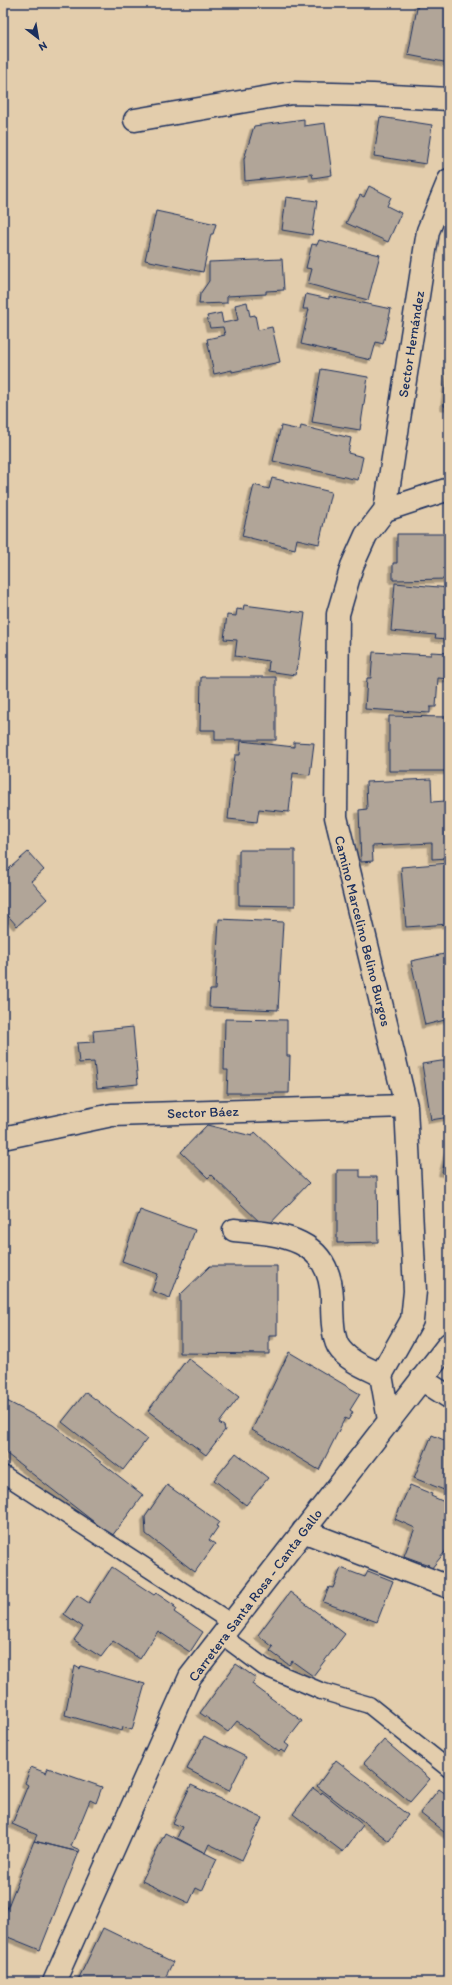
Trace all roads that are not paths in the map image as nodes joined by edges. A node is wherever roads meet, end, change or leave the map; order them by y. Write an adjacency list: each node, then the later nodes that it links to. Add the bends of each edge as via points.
1 (449, 100): 2 (street, via 292,93)
2 (135, 120)
3 (449, 180): 5 (street, Sector Hernández, via 428,231)
4 (449, 489): 5 (street)
5 (385, 510): 6 (street, Camino Marcelino Belino Burgos, via 360,547 338,614 336,817)
6 (406, 1106): 7 (street, Sector Báez, via 112,1115); 10 (street, Camino Marcelino Belino Burgos, via 415,1291 412,1320)
7 (3, 1138)
8 (234, 1230): 10 (street, via 275,1234 314,1251 327,1269 338,1346 351,1359)
9 (449, 1344): 11 (street, Carretera Santa Rosa - Canta Gallo)
10 (381, 1375): 13 (street)
11 (421, 1379): 12 (street); 13 (street, Carretera Santa Rosa - Canta Gallo)
12 (449, 1398)
13 (389, 1420): 15 (street, Carretera Santa Rosa - Canta Gallo)
14 (3, 1474): 17 (lane)
15 (303, 1531): 16 (street); 17 (street, Carretera Santa Rosa - Canta Gallo)
16 (449, 1587)
17 (227, 1630): 18 (lane, via 264,1667 321,1691 369,1705); 19 (street, Carretera Santa Rosa - Canta Gallo, via 190,1678)
18 (449, 1770)
19 (54, 1982)

